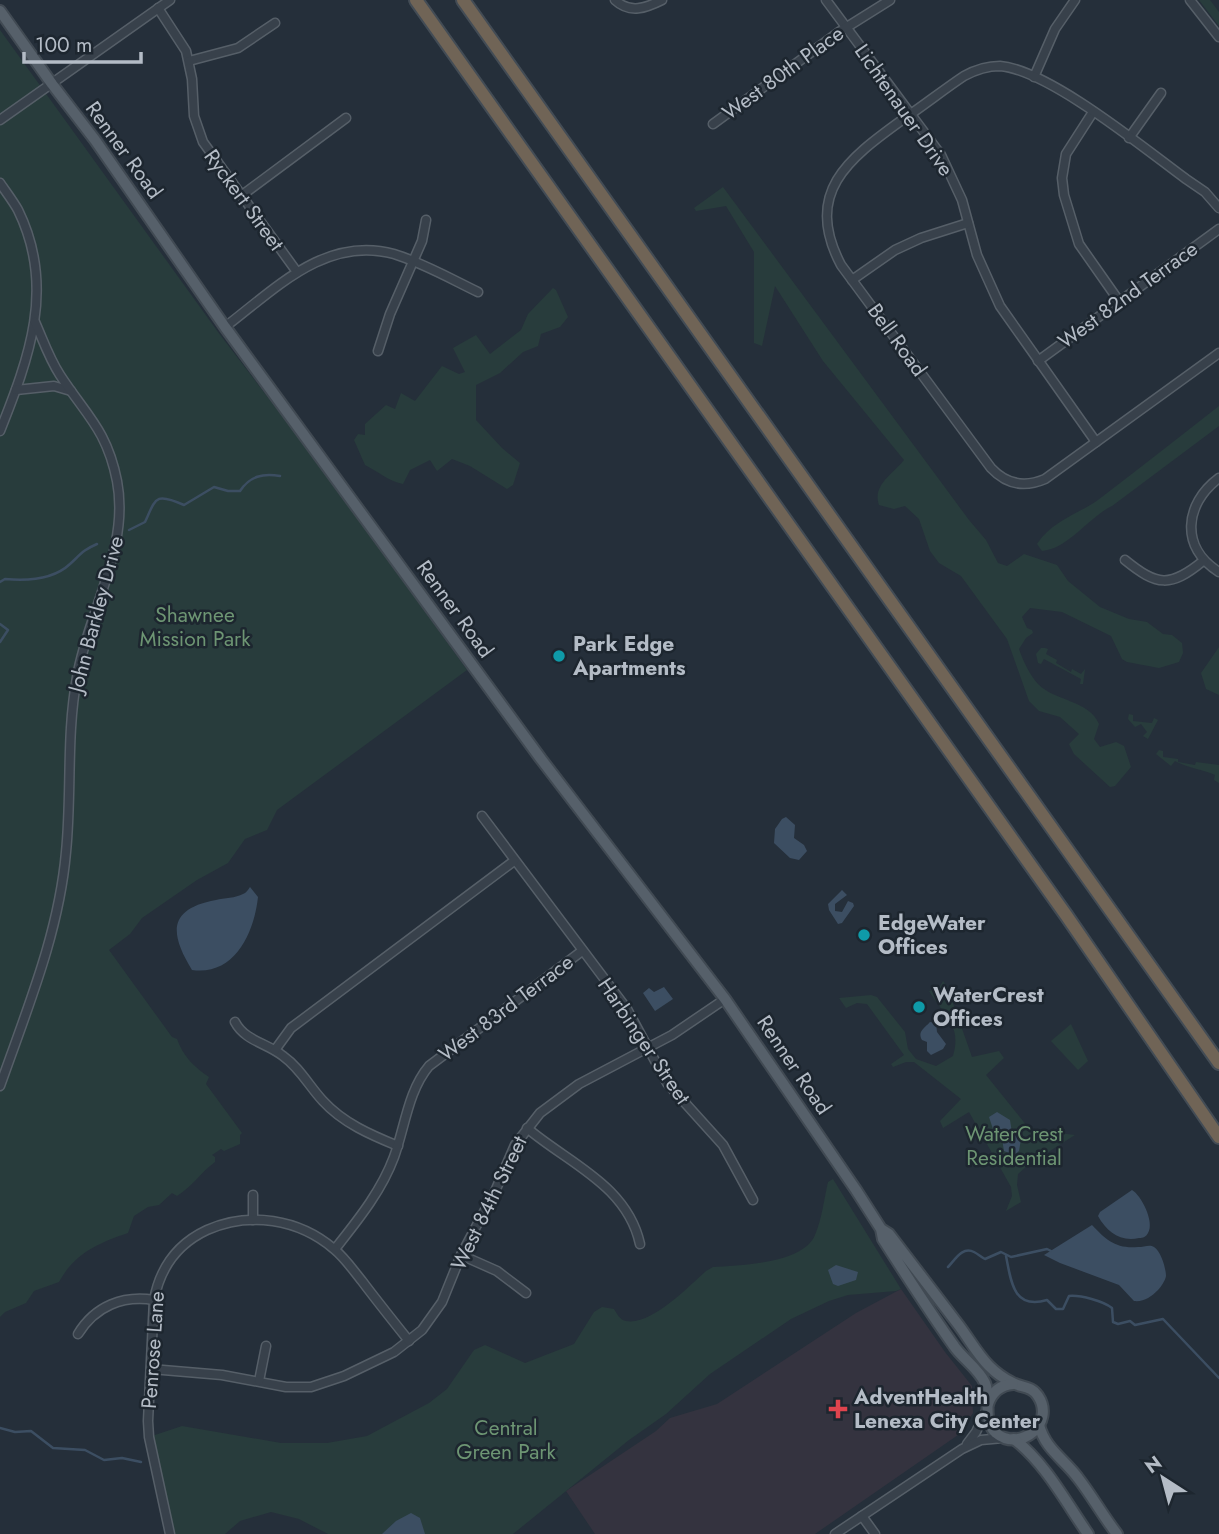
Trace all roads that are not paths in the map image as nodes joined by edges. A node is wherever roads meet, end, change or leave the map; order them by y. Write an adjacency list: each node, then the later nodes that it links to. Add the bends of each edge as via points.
1 (170, 0): 10 (street)
2 (416, 0): 59 (highway)
3 (463, 0): 56 (highway)
4 (615, 0): 5 (street, via 632,9)
5 (662, 0)
6 (826, 0): 13 (street, Lichtenauer Drive)
7 (890, 0): 13 (street, West 80th Place)
8 (1075, 0): 16 (street, via 1055,29)
9 (1190, 0): 14 (street)
10 (158, 8): 15 (street, Ryckert Street); 17 (street)
11 (0, 11): 17 (main road, Renner Road)
12 (275, 23): 15 (street, via 238,48)
13 (846, 27): 20 (street, Lichtenauer Drive); 23 (street, West 80th Place)
14 (1219, 37)
15 (189, 61): 26 (street, Ryckert Street, via 200,136)
16 (1034, 77): 19 (street, Bell Road); 20 (street, Bell Road, via 1008,68 981,69)
17 (52, 84): 22 (street); 37 (main road, Renner Road)
18 (1161, 93): 24 (street)
19 (1093, 112): 24 (street, Bell Road); 35 (street, via 1066,154 1064,195 1079,244)
20 (910, 115): 29 (street, Lichtenauer Drive, via 941,155); 33 (street, Bell Road, via 854,156 838,175 830,196 828,233)
21 (346, 118): 26 (street)
22 (0, 120)
23 (713, 124)
24 (1129, 138): 27 (street, Bell Road, via 1205,192)
25 (0, 183): 36 (street, via 19,211 32,250)
26 (241, 196): 32 (street, Ryckert Street)
27 (1219, 208)
28 (426, 220): 31 (street)
29 (968, 223): 33 (street, via 895,250); 40 (street, Lichtenauer Drive, via 985,278)
30 (1219, 229): 35 (street, West 82nd Terrace)
31 (415, 262): 32 (street, via 379,251 356,250 320,259); 34 (street); 38 (street)
32 (297, 272): 37 (street)
33 (852, 280): 44 (street, Bell Road, via 999,476 1018,484 1045,479)
34 (478, 292)
35 (1119, 301): 40 (street, West 82nd Terrace)
36 (36, 322): 41 (street); 42 (street, John Barkley Drive, via 55,366)
37 (225, 327): 52 (main road, Renner Road, via 541,760)
38 (378, 351)
39 (1219, 353): 44 (street, Bell Road)
40 (1038, 360): 44 (street, Lichtenauer Drive)
41 (16, 390): 42 (street, via 54,386); 43 (street)
42 (73, 392): 57 (street, John Barkley Drive, via 97,425 111,457 119,528 77,676 69,746 66,852 54,927)
43 (0, 431)
44 (1096, 442)
45 (1219, 478): 47 (street, via 1202,494 1191,519 1194,544)
46 (1125, 560): 47 (street, via 1163,582 1178,579)
47 (1203, 561): 48 (street)
48 (1219, 572)
49 (482, 816): 50 (street, Harbinger Street)
50 (514, 861): 51 (street, Harbinger Street); 55 (street, via 291,1028)
51 (582, 951): 54 (street, Harbinger Street); 60 (street, West 83rd Terrace, via 429,1066 416,1085)
52 (725, 999): 54 (street, West 84th Street); 64 (main road, Renner Road)
53 (235, 1022): 55 (street, via 246,1035)
54 (649, 1048): 58 (street, West 84th Street, via 579,1084); 62 (street, Harbinger Street, via 673,1090 723,1145)
55 (275, 1050): 60 (street, via 344,1119)
56 (1219, 1063)
57 (0, 1086)
58 (527, 1128): 65 (street, via 605,1184 631,1220); 67 (street, West 84th Street)
59 (1219, 1137)
60 (398, 1146): 66 (street, West 83rd Terrace, via 369,1203)
61 (253, 1195): 63 (street)
62 (753, 1200)
63 (253, 1220): 66 (street, Penrose Lane, via 304,1230); 69 (street, Penrose Lane, via 215,1227 184,1245 165,1266)
64 (881, 1229): 75 (main road, Renner Road, via 986,1363); 76 (main road, Renner Road, via 883,1239 955,1349 984,1382)
65 (640, 1244)
66 (335, 1250): 71 (street, Penrose Lane)
67 (461, 1255): 68 (street); 71 (street, West 84th Street, via 442,1302)
68 (526, 1293)
69 (154, 1300): 70 (street, via 119,1300 92,1316); 73 (street, Penrose Lane)
70 (78, 1334)
71 (409, 1341): 74 (street, West 84th Street, via 328,1383 286,1387)
72 (265, 1346): 74 (street)
73 (151, 1369): 74 (street, West 84th Street); 81 (street, Penrose Lane, via 149,1437)
74 (258, 1381)
75 (1013, 1384): 76 (main road, via 991,1395); 77 (main road, Renner Road, via 1038,1396 1042,1406)
76 (987, 1408): 78 (main road, Renner Road, via 991,1427); 79 (street)
77 (1039, 1425): 78 (main road, via 1030,1435); 85 (main road, Renner Road, via 1042,1439 1076,1475)
78 (1009, 1439): 79 (street, via 981,1440); 84 (main road, Renner Road, via 1029,1451 1044,1468)
79 (962, 1449): 80 (street)
80 (863, 1516): 82 (street); 83 (street)
81 (170, 1534)
82 (835, 1534)
83 (875, 1534)
84 (1088, 1534)
85 (1116, 1534)

